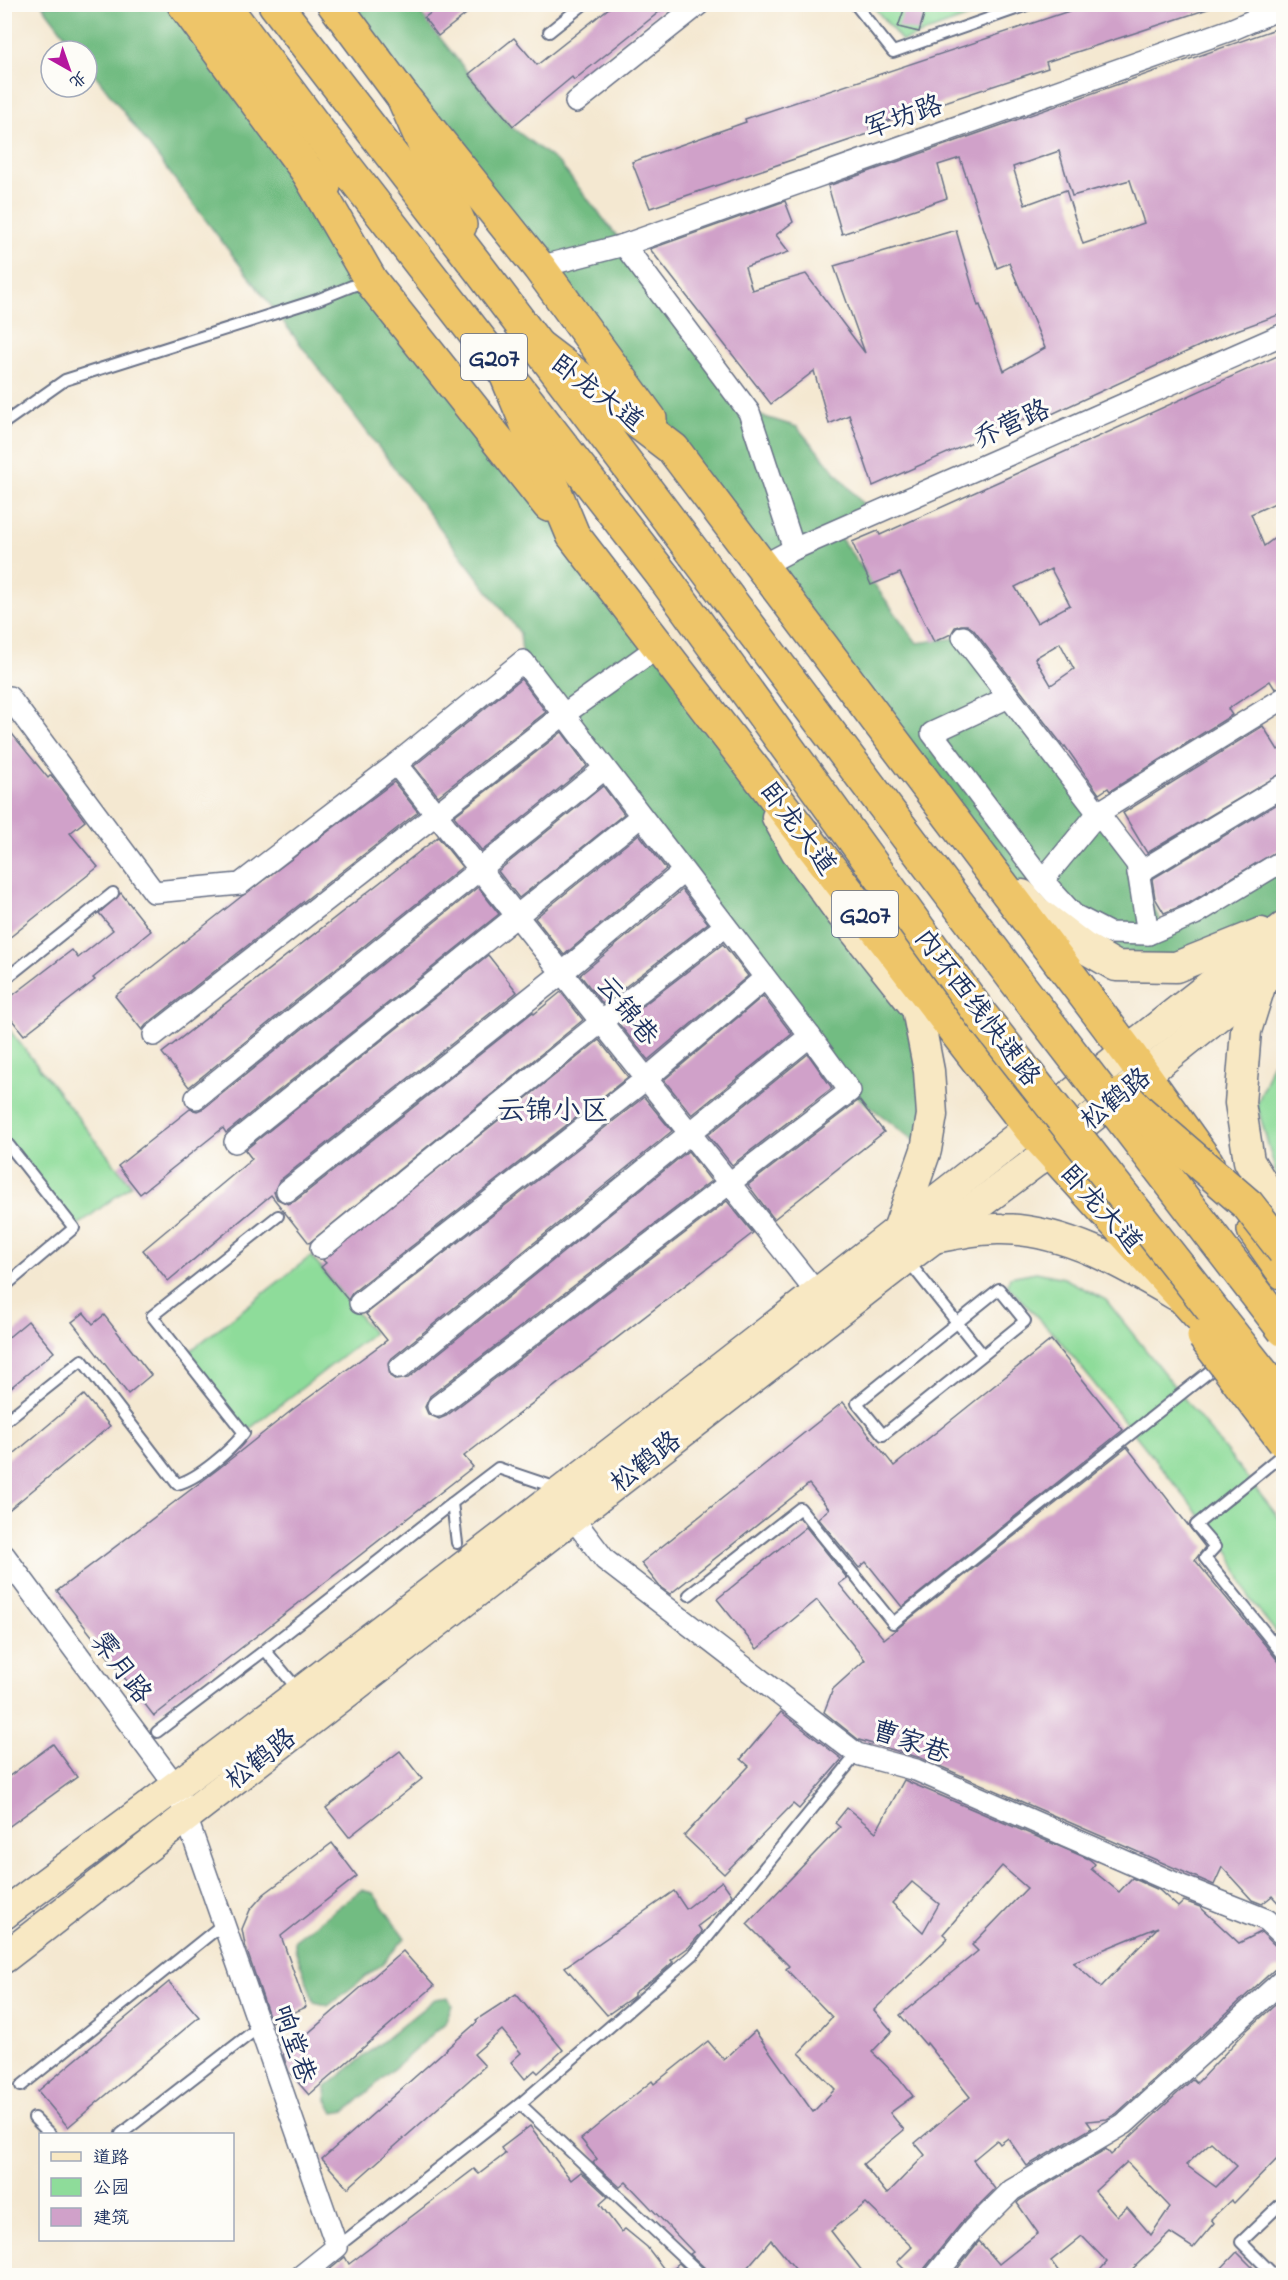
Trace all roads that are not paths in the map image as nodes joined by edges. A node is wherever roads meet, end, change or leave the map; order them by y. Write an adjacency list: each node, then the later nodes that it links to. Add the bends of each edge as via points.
1 (184, 4): 13 (highway)
2 (223, 4): 18 (highway, 卧龙大道 / G207)
3 (275, 4): 16 (highway, 卧龙大道 / G207)
4 (334, 4): 11 (highway)
5 (584, 4): 10 (lane)
6 (1030, 4): 7 (lane, via 893,52)
7 (856, 5)
8 (1284, 7): 14 (street, 军坊路, via 1233,29)
9 (688, 8): 12 (street)
10 (549, 32)
11 (403, 97): 15 (highway); 16 (highway)
12 (576, 102)
13 (308, 172): 17 (highway); 18 (highway)
14 (624, 245): 15 (street, 军坊路); 25 (street, via 749,412)
15 (538, 267): 23 (highway)
16 (481, 271): 20 (highway, 卧龙大道 / G207)
17 (371, 281): 22 (lane, via 65,380); 24 (highway)
18 (448, 297): 21 (highway, 卧龙大道 / G207)
19 (1284, 334): 25 (street, 乔营路)
20 (538, 346): 23 (highway, 卧龙大道 / G207); 26 (highway, 卧龙大道 / G207)
21 (504, 369): 24 (highway, 卧龙大道 / G207); 28 (highway, 卧龙大道 / G207)
22 (4, 423)
23 (673, 449): 27 (highway, 卧龙大道 / G207)
24 (573, 535): 30 (highway, 卧龙大道 / G207)
25 (794, 549): 27 (street, 乔营路)
26 (694, 553): 57 (highway, 内环西线快速路, bridge)
27 (762, 566): 42 (highway, 卧龙大道 / G207)
28 (663, 576): 58 (highway, 内环西线快速路, bridge)
29 (963, 637): 32 (street)
30 (659, 646): 34 (street); 35 (highway, 卧龙大道 / G207)
31 (9, 697): 36 (street, via 154,892 240,884)
32 (1009, 698): 39 (street); 47 (street, via 932,732)
33 (1284, 698): 39 (street)
34 (563, 715): 36 (street, via 523,661); 37 (street); 40 (street)
35 (744, 756): 67 (highway, 卧龙大道 / G207); 73 (main road, via 796,851 917,1009 929,1071 932,1115 926,1150)
36 (396, 764): 40 (street, 云锦巷)
37 (604, 770): 41 (street); 44 (street)
38 (1284, 785): 46 (street)
39 (1098, 813): 46 (street, via 1137,864); 47 (street)
40 (436, 815): 44 (street, 云锦巷); 60 (street)
41 (640, 817): 45 (street); 49 (street)
42 (970, 845): 51 (main road, via 1036,911 1083,947 1116,966 1176,967); 62 (highway, 卧龙大道 / G207)
43 (1284, 860): 52 (street, via 1195,914)
44 (480, 870): 49 (street, 云锦巷); 64 (street)
45 (684, 872): 50 (street); 54 (street)
46 (1138, 873): 52 (street)
47 (1042, 880): 52 (street, via 1074,915 1109,933)
48 (113, 893): 56 (lane)
49 (518, 917): 54 (street, 云锦巷); 68 (street)
50 (725, 926): 55 (street); 59 (street)
51 (1284, 926): 62 (main road, 松鹤路)
52 (1148, 934)
53 (1273, 971): 62 (main road, 松鹤路); 72 (main road, via 1246,1031 1240,1103 1249,1161)
54 (562, 973): 59 (street, 云锦巷); 70 (street)
55 (765, 978): 61 (street); 63 (street)
56 (4, 980)
57 (1019, 985): 76 (highway, bridge, via 1140,1112 1248,1204); 83 (highway, 内环西线快速路, bridge)
58 (981, 1015): 87 (highway, 内环西线快速路, bridge); 91 (highway, bridge, via 1088,1149 1156,1272)
59 (601, 1022): 63 (street, 云锦巷); 75 (street)
60 (154, 1035)
61 (810, 1036): 65 (street); 69 (street, via 850,1091)
62 (1136, 1062): 67 (main road, 松鹤路); 78 (highway, 卧龙大道 / G207)
63 (646, 1078): 65 (street, 云锦巷); 81 (street)
64 (196, 1098)
65 (690, 1134): 69 (street, 云锦巷); 86 (street)
66 (4, 1139): 79 (lane, via 74,1228)
67 (1040, 1140): 73 (main road, 松鹤路); 74 (main road, 松鹤路); 84 (highway, 卧龙大道 / G207)
68 (235, 1142)
69 (729, 1182): 80 (street, 云锦巷); 88 (street)
70 (287, 1191)
71 (278, 1216): 90 (lane, via 153,1316 244,1433 188,1481 177,1484 82,1360)
72 (1284, 1219)
73 (899, 1227): 80 (main road, 松鹤路)
74 (933, 1238): 77 (main road, 松鹤路); 84 (main road, via 1002,1229 1062,1239 1126,1267 1191,1304)
75 (321, 1248)
76 (1284, 1251)
77 (906, 1259): 82 (lane); 95 (main road, 松鹤路)
78 (1284, 1273)
79 (4, 1287)
80 (816, 1292): 93 (main road, 松鹤路)
81 (360, 1303)
82 (957, 1323): 85 (lane); 85 (lane, via 999,1288 1025,1321); 85 (lane, via 857,1403 883,1435)
83 (1284, 1330)
84 (1227, 1346): 89 (highway, 卧龙大道 / G207); 98 (lane, via 893,1623 800,1508)
85 (983, 1355)
86 (400, 1368)
87 (1284, 1401)
88 (438, 1406)
89 (1284, 1420)
90 (4, 1422)
91 (1284, 1441)
92 (1284, 1453): 100 (lane, via 1196,1525 1215,1547 1204,1558)
93 (562, 1489): 94 (lane, via 498,1468); 101 (main road, 松鹤路)
94 (452, 1503): 96 (lane); 99 (lane)
95 (572, 1517): 103 (street, 曹家巷, via 605,1560); 105 (main road, 松鹤路)
96 (457, 1543)
97 (4, 1555): 104 (street, 霁月路)
98 (689, 1595)
99 (265, 1650): 101 (lane); 102 (lane)
100 (1284, 1656)
101 (300, 1692): 104 (main road, 松鹤路)
102 (157, 1732)
103 (857, 1754): 108 (street, 曹家巷, via 916,1770 1267,1920); 113 (lane, via 693,1955)
104 (175, 1785): 105 (street, 霁月路); 106 (main road, 松鹤路)
105 (185, 1816): 107 (street, 响堂巷); 109 (main road, 松鹤路)
106 (4, 1914)
107 (223, 1924): 111 (street, 响堂巷); 112 (lane)
108 (1284, 1936)
109 (4, 1958)
110 (1284, 1979): 121 (street, via 1124,2124 1012,2190 973,2229)
111 (260, 2027): 116 (lane); 118 (street, 响堂巷)
112 (21, 2086)
113 (520, 2104): 118 (lane); 120 (lane)
114 (34, 2118): 115 (lane)
115 (49, 2133)
116 (122, 2133)
117 (1284, 2200): 122 (lane, via 1241,2242)
118 (337, 2247): 119 (street)
119 (301, 2276)
120 (703, 2276)
121 (935, 2276)
122 (1275, 2276)

